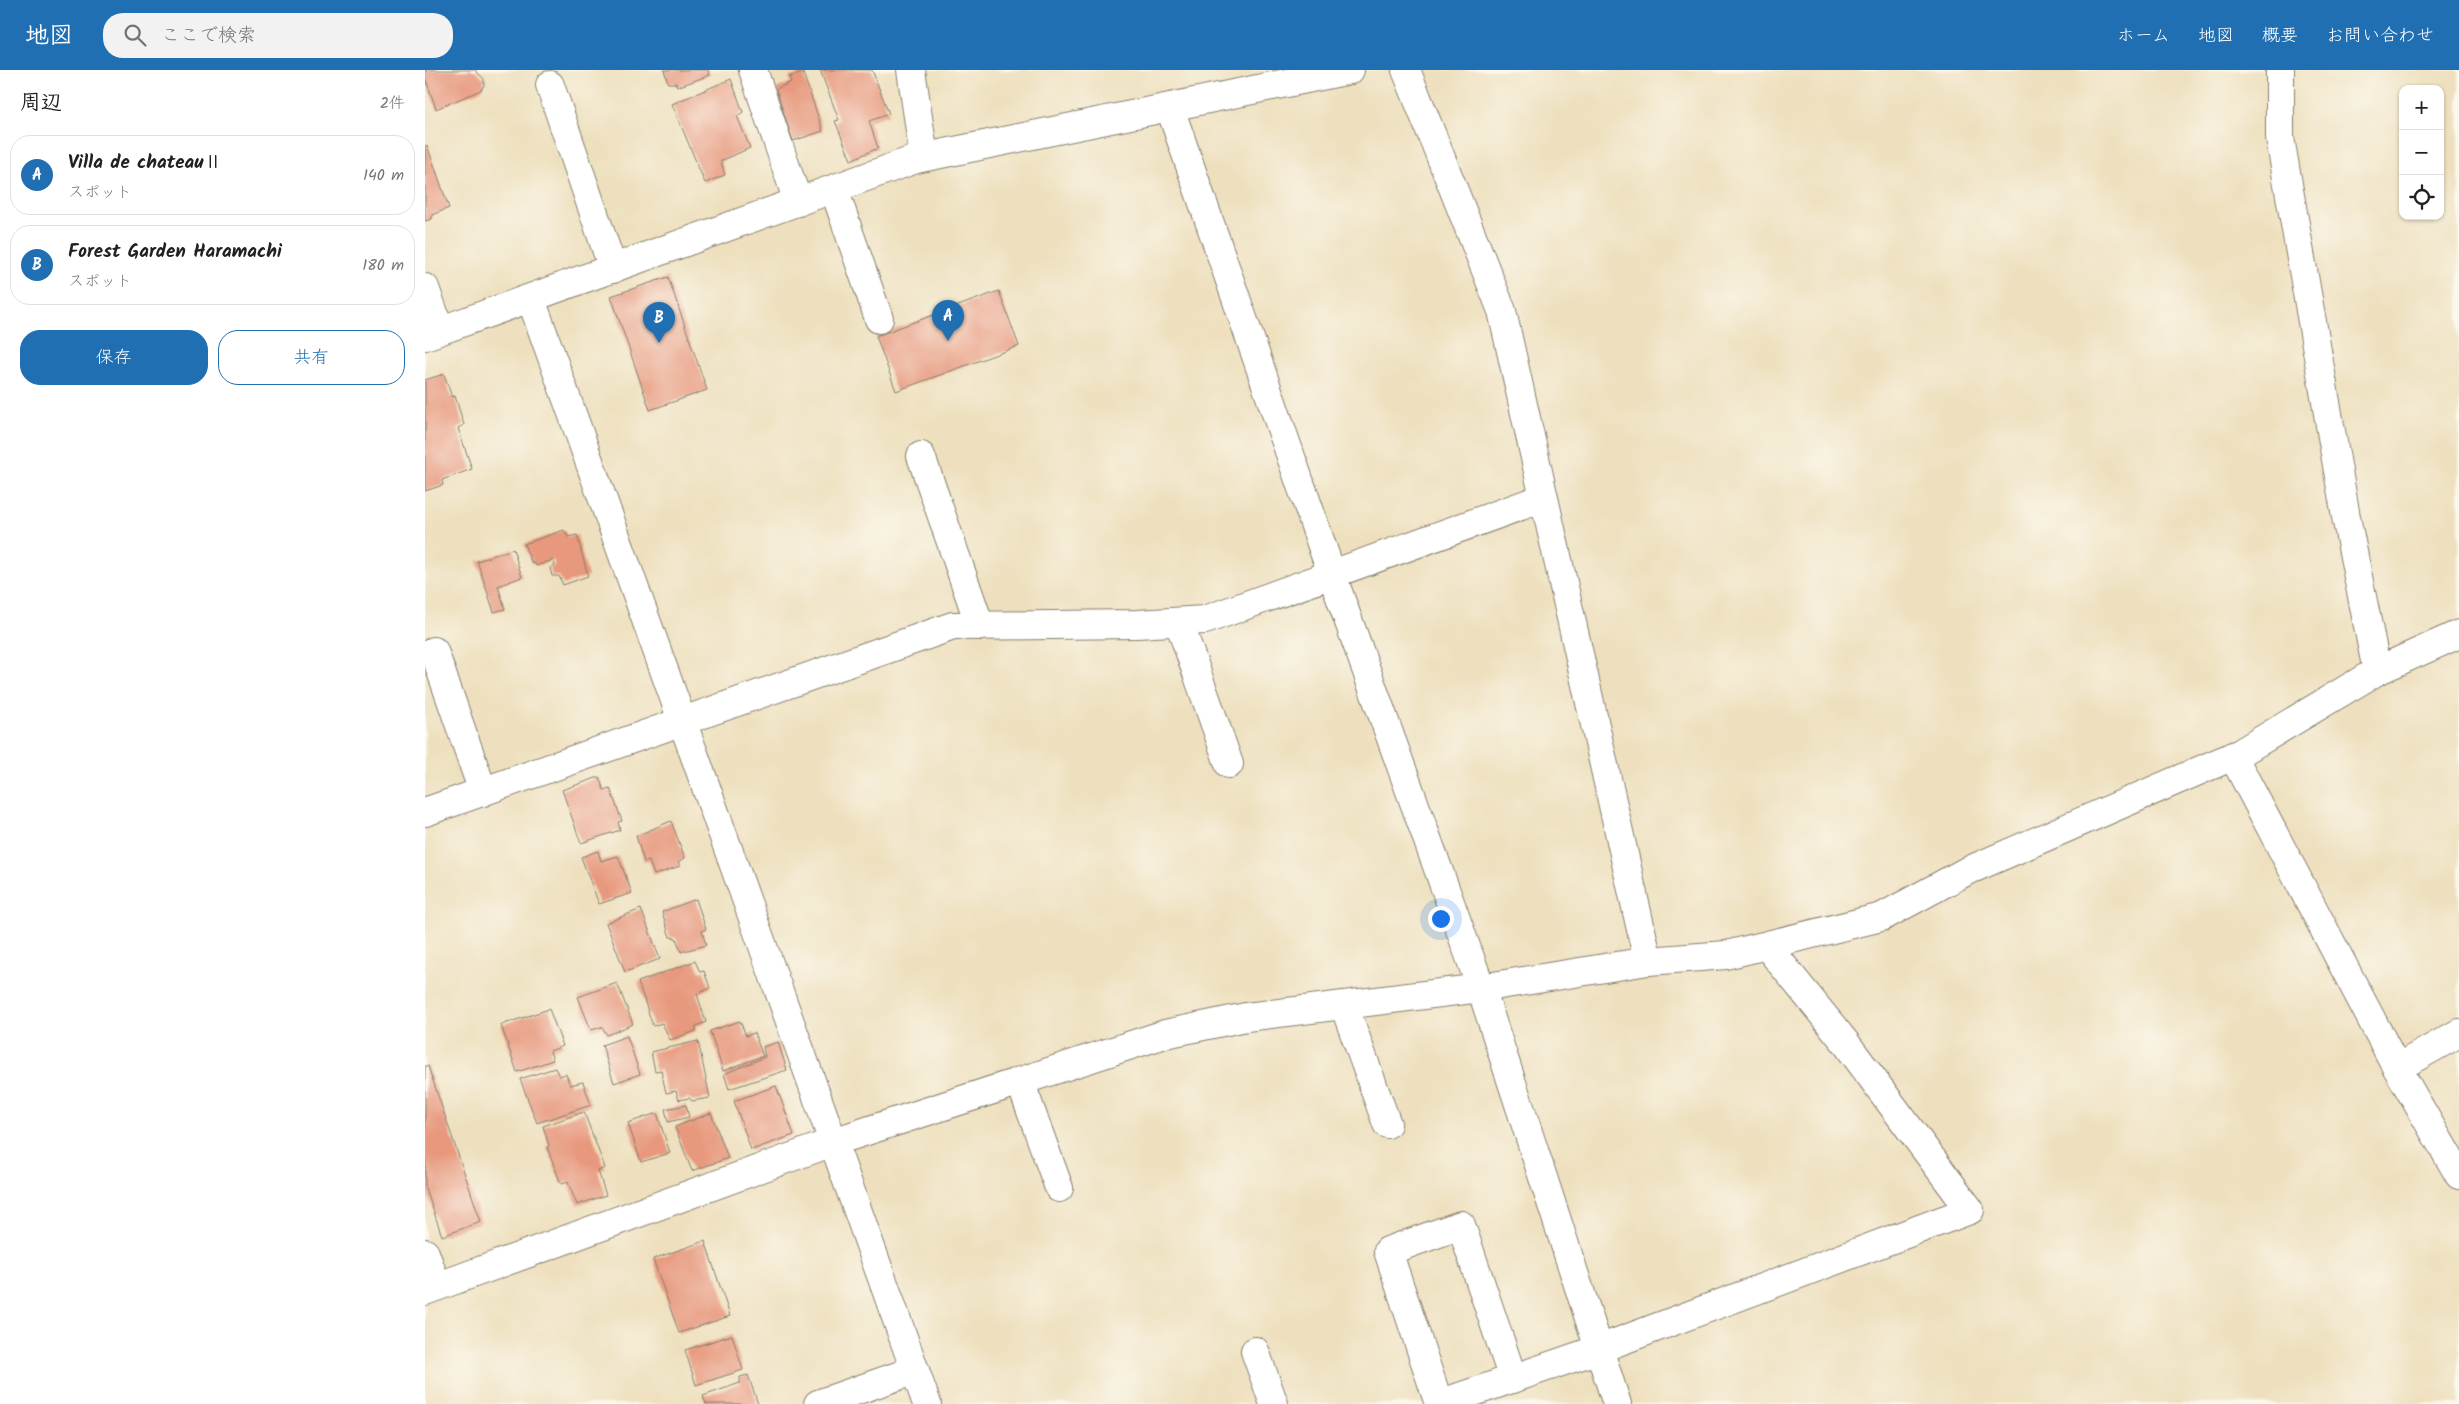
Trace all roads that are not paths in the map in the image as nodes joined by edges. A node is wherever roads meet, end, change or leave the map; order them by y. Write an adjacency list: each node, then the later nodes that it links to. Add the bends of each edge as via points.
1 (753, 70): 10 (street)
2 (911, 70): 8 (street)
3 (1350, 70): 7 (street)
4 (1406, 70): 17 (street, via 1502,310)
5 (2280, 70): 23 (street, via 2279,138 2346,517)
6 (550, 85): 11 (street)
7 (1170, 108): 8 (street); 18 (street)
8 (924, 157): 9 (street)
9 (834, 189): 10 (street); 14 (street)
10 (798, 202): 11 (street)
11 (613, 269): 13 (street)
12 (425, 288): 15 (street)
13 (531, 299): 15 (street); 24 (street)
14 (879, 319)
15 (433, 333)
16 (921, 456): 20 (street)
17 (1543, 498): 18 (street); 30 (street)
18 (1332, 575): 19 (street, via 1205,620); 31 (street)
19 (1179, 622): 20 (street); 26 (street)
20 (979, 626): 24 (street, via 953,626)
21 (2459, 634): 23 (street)
22 (434, 651): 27 (street)
23 (2377, 671): 25 (street)
24 (683, 722): 27 (street); 37 (street)
25 (2233, 756): 29 (street, via 1965,872 1882,917); 34 (street)
26 (1229, 764)
27 (483, 792): 28 (street)
28 (425, 812)
29 (1767, 946): 30 (street, via 1726,954); 42 (street, via 1846,1043 1970,1210)
30 (1648, 961): 31 (street)
31 (1481, 988): 32 (street); 42 (street)
32 (1344, 1005): 35 (street, via 1246,1017 1165,1034); 36 (street)
33 (2459, 1034): 34 (street)
34 (2397, 1068): 38 (street)
35 (1020, 1081): 37 (street); 39 (street)
36 (1387, 1124)
37 (833, 1142): 41 (street); 44 (street)
38 (2459, 1175)
39 (1059, 1188)
40 (425, 1253): 41 (street)
41 (431, 1288)
42 (1599, 1349): 45 (street); 51 (street)
43 (1255, 1351): 49 (street)
44 (915, 1370): 47 (street); 48 (street)
45 (1513, 1379): 46 (street); 50 (street, via 1461,1225 1388,1251)
46 (1466, 1400): 50 (street)
47 (818, 1404)
48 (927, 1404)
49 (1274, 1404)
50 (1439, 1404)
51 (1617, 1404)

